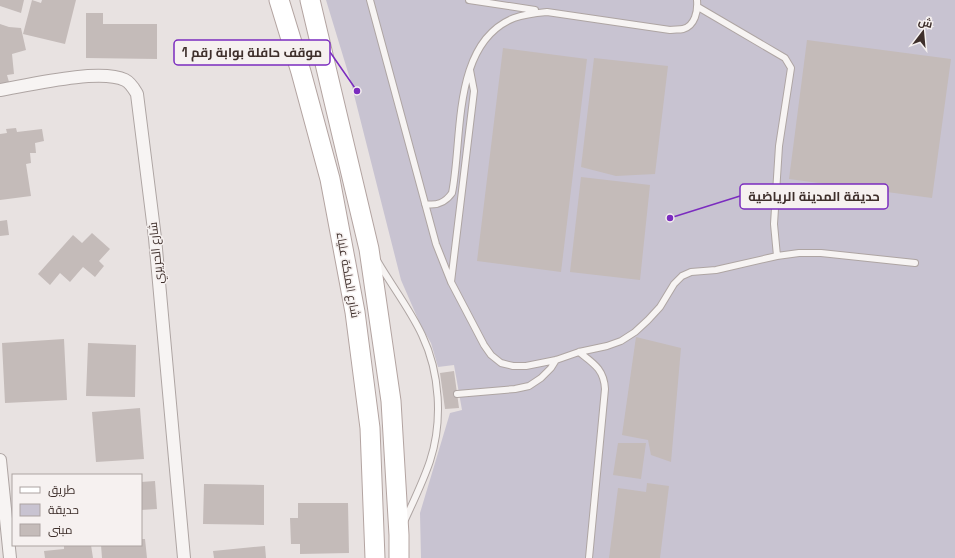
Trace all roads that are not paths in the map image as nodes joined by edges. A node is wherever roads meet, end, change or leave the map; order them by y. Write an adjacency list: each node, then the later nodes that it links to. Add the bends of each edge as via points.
1 (279, 0): 22 (main road, شارع الملكة علياء, via 330,179 355,312 370,428)
2 (310, 0): 10 (main road, شارع الملكة علياء)
3 (370, 0): 9 (lane)
4 (469, 0): 6 (lane)
5 (697, 3): 6 (lane, via 694,20 684,29 670,30); 11 (lane, via 785,58 791,68 779,146 774,224)
6 (547, 12): 7 (lane, via 513,18 498,27 485,39 476,53)
7 (470, 70): 9 (lane, via 464,92 452,193 440,204); 13 (lane, via 474,91)
8 (0, 90): 21 (street, شارع الحريري, via 92,75 125,80 133,86 137,94 155,238)
9 (425, 204): 13 (lane)
10 (369, 249): 19 (main road, شارع الملكة علياء, via 391,401); 19 (lane, via 422,335 430,354 440,395 430,459)
11 (777, 256): 12 (lane, via 821,253); 14 (lane, via 716,270 691,272 682,276 660,307 635,332 607,346)
12 (915, 263)
13 (451, 282): 15 (lane, via 484,345 501,363 526,366)
14 (579, 352): 15 (lane); 24 (lane, via 599,368 606,389)
15 (556, 360): 16 (lane, via 541,378 529,386)
16 (457, 394)
17 (0, 464): 18 (street)
18 (3, 523): 20 (street)
19 (399, 535): 23 (main road, شارع الملكة علياء)
20 (10, 558)
21 (184, 558)
22 (375, 558)
23 (399, 558)
24 (588, 558)

